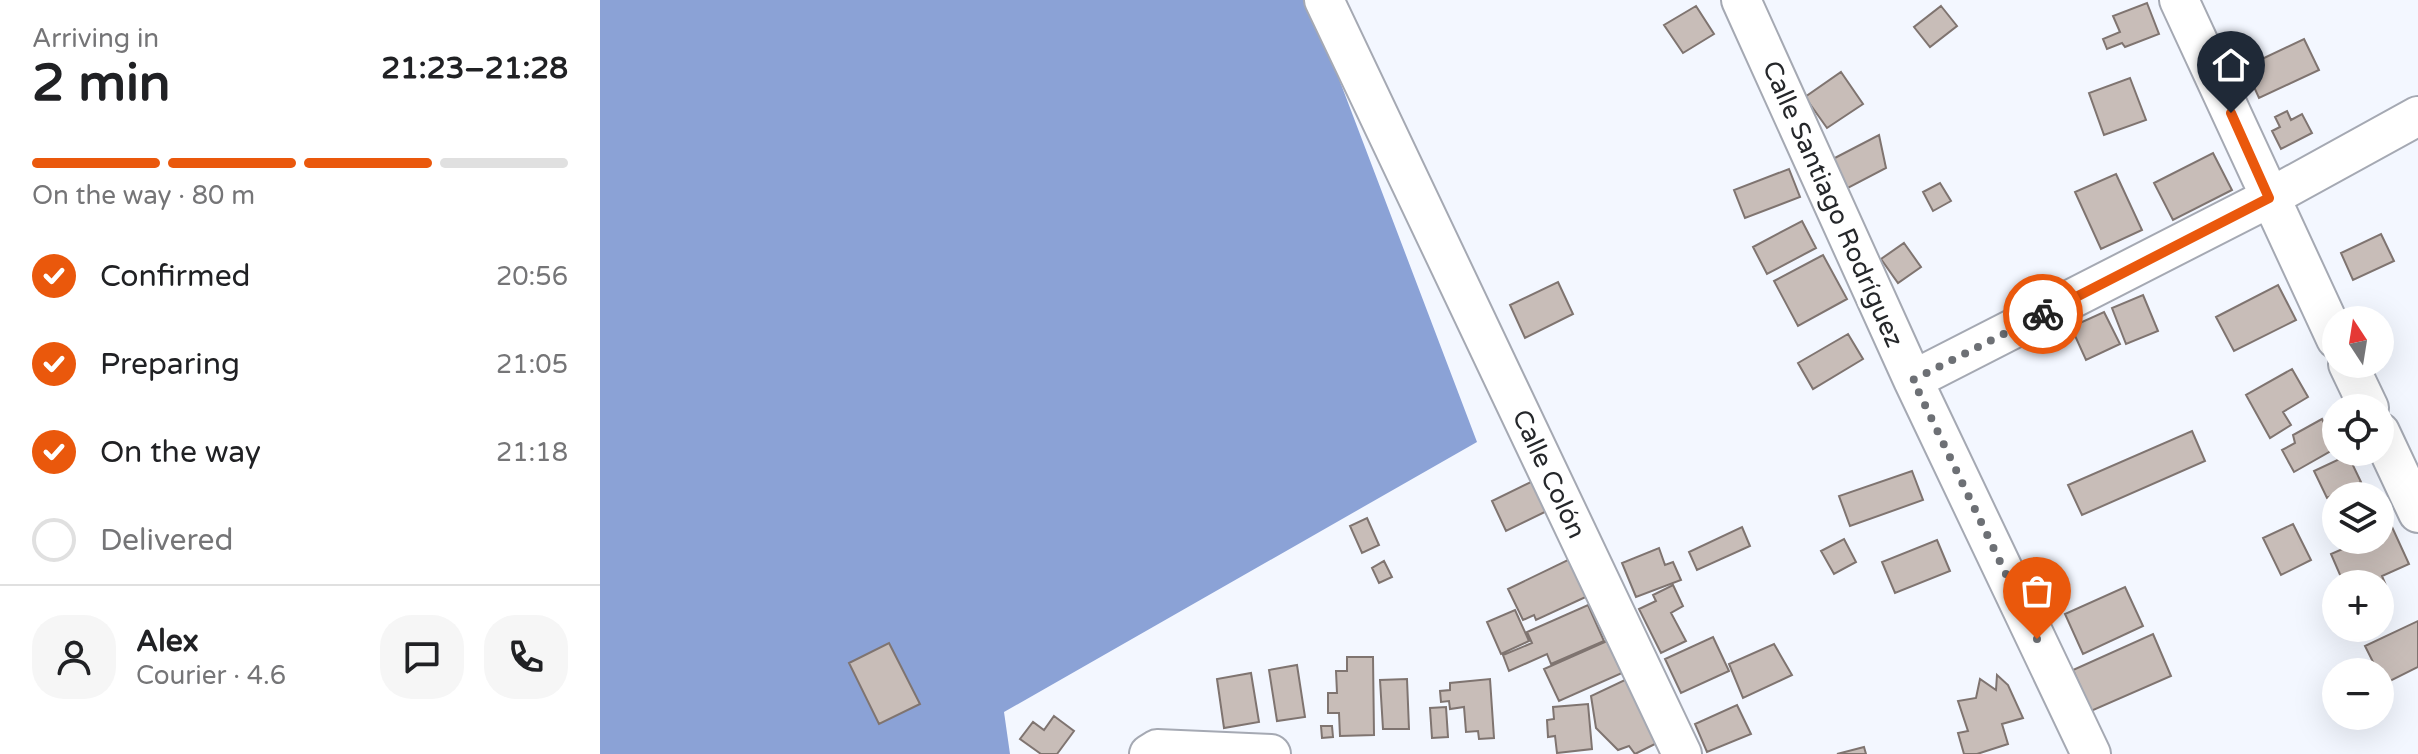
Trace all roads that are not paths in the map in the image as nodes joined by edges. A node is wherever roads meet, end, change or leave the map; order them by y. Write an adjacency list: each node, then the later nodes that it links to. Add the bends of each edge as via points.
1 (1324, 0): 12 (street, Calle Colón)
2 (1741, 0): 7 (street, Calle Santiago Rodríguez)
3 (2179, 0): 5 (street)
4 (2418, 116): 5 (street)
5 (2269, 198): 6 (street); 7 (street)
6 (2322, 310)
7 (1913, 380): 13 (street, Calle Santiago Rodríguez)
8 (2394, 462): 9 (street)
9 (2418, 513)
10 (1149, 754): 11 (street, via 1157,749)
11 (1271, 754)
12 (1682, 754)
13 (2091, 754)

